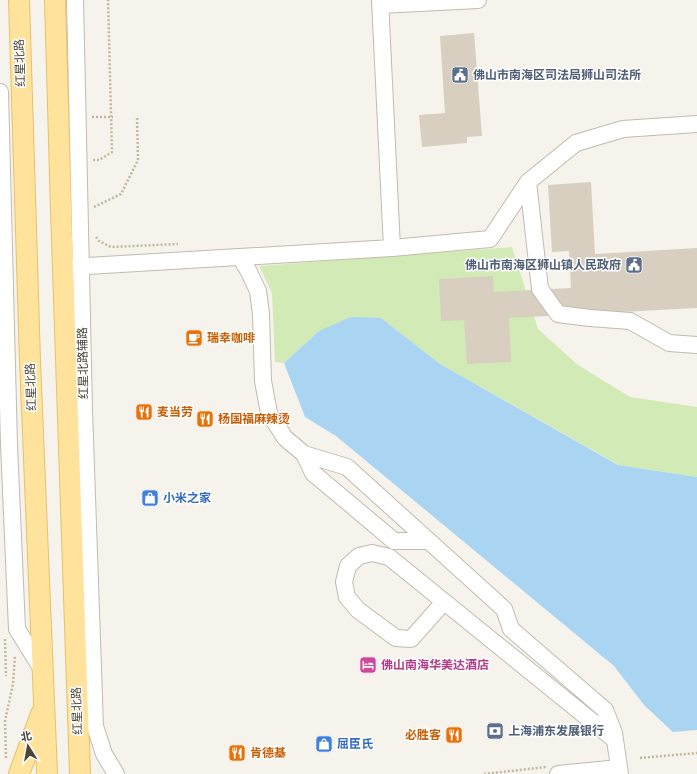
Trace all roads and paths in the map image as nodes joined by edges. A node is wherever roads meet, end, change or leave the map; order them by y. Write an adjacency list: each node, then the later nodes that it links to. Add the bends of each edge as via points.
1 (19, 0): 12 (main road, 红星北路)
2 (55, 0): 21 (main road, 红星北路)
3 (75, 0): 21 (street, 红星北路辅路)
4 (108, 0): 10 (path)
5 (478, 0): 6 (street)
6 (380, 3): 19 (street)
7 (0, 92): 13 (street)
8 (137, 116): 16 (path, via 138,160 121,194)
9 (89, 117): 10 (path)
10 (112, 117): 14 (path, via 112,152 99,160)
11 (697, 124): 15 (street, via 623,129 576,143)
12 (22, 126): 13 (street); 26 (main road, 红星北路)
13 (1, 127): 26 (street, via 16,629)
14 (89, 160)
15 (528, 182): 19 (street, via 490,239); 22 (street, via 540,289 558,314 630,321 669,343)
16 (91, 208)
17 (96, 236): 18 (path, via 99,241 110,246)
18 (181, 244)
19 (392, 248): 20 (street)
20 (240, 257): 21 (street); 23 (street, via 258,291 263,381 269,413 285,438)
21 (72, 267): 30 (main road, 红星北路); 39 (street, 红星北路辅路, via 84,418 95,726 104,754)
22 (697, 344)
23 (304, 454): 24 (street, via 347,467); 24 (street, via 313,473 394,541)
24 (428, 541): 29 (street, via 504,609 512,630 605,710)
25 (444, 602): 25 (street, via 411,639 396,638 358,610 347,596 344,582 348,566 358,556 372,553 388,557); 29 (street)
26 (43, 671): 28 (main road, 红星北路)
27 (12, 684): 33 (path, via 4,722)
28 (44, 704): 33 (main road); 36 (main road, 红星北路)
29 (616, 740): 35 (street)
30 (79, 751): 37 (main road, 红星北路); 38 (main road)
31 (697, 753): 32 (path)
32 (640, 758)
33 (13, 770)
34 (553, 770): 35 (street); 40 (path)
35 (620, 771)
36 (47, 774)
37 (80, 774)
38 (93, 774)
39 (116, 774)
40 (484, 774)

